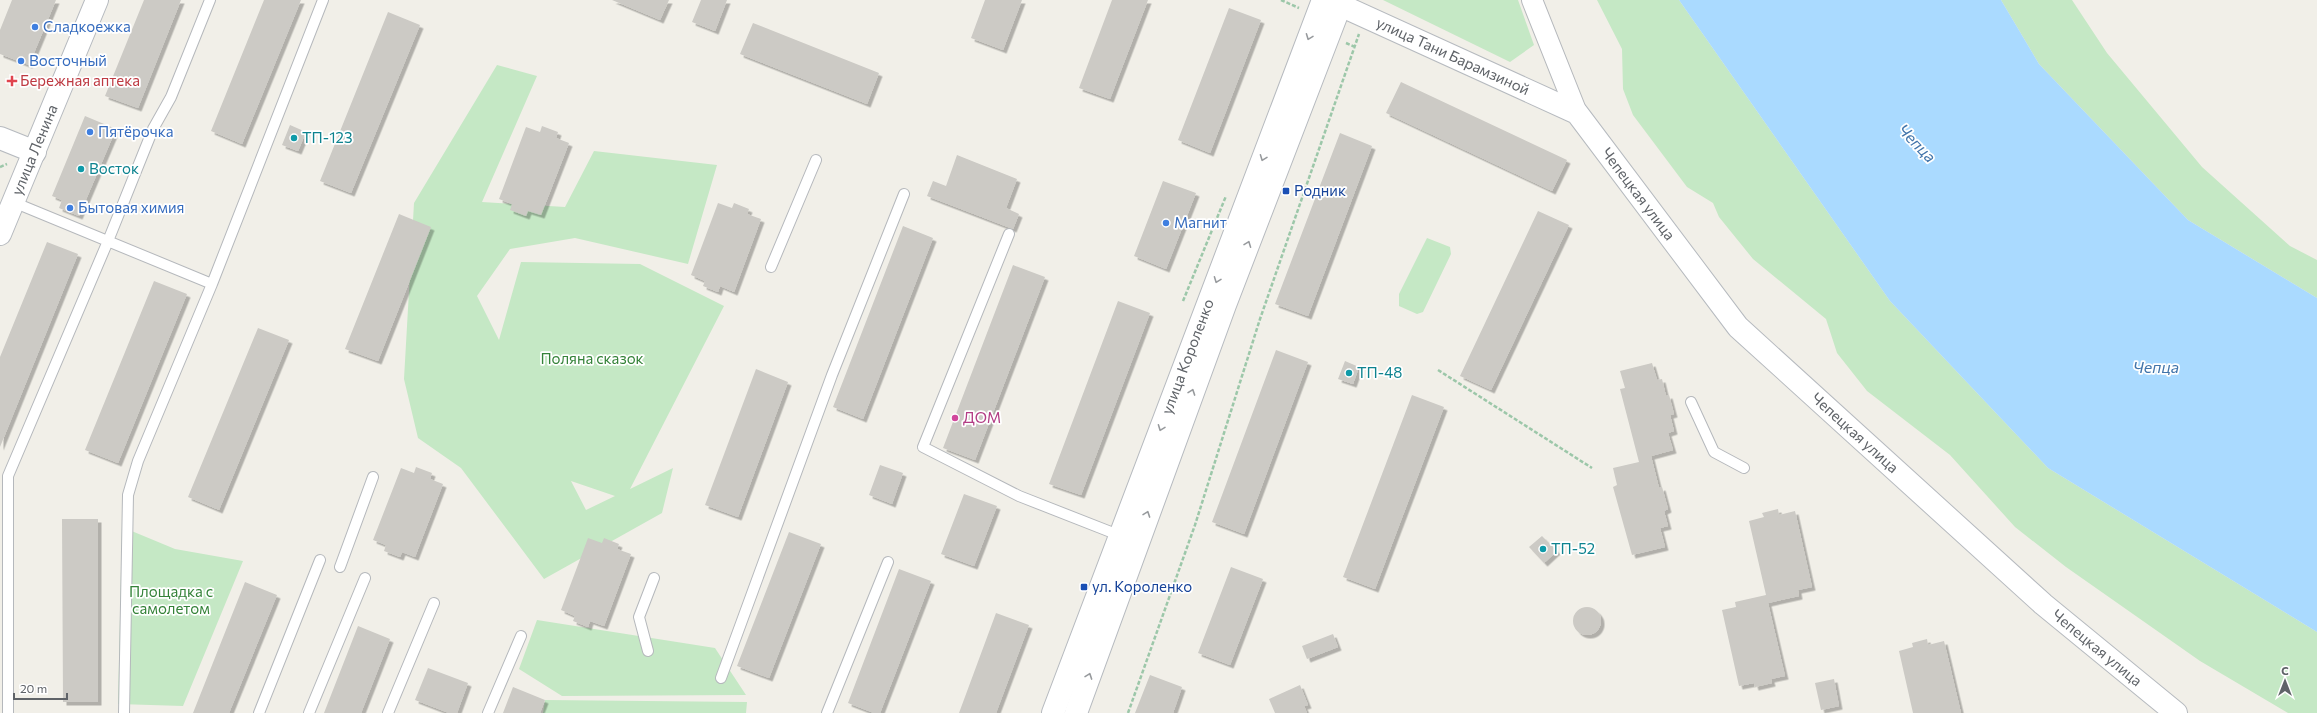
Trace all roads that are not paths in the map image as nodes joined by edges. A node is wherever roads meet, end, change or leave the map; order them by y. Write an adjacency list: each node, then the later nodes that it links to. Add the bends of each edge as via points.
1 (97, 0): 8 (street, улица Ленина)
2 (210, 0): 14 (lane, via 171,97 153,129)
3 (323, 0): 16 (lane)
4 (1532, 0): 6 (street)
5 (1333, 1): 6 (street, улица Тани Барамзиной); 20 (street, улица Короленко, via 1228,297)
6 (1577, 113): 39 (street, Чепецкая улица, via 1738,327 2043,604)
7 (0, 138): 8 (street)
8 (35, 152): 11 (street, улица Ленина)
9 (816, 160): 15 (lane)
10 (904, 194): 29 (lane, via 832,375)
11 (13, 202): 12 (street, улица Ленина); 14 (lane)
12 (0, 234)
13 (1009, 234): 20 (lane, via 922,447 1019,496)
14 (108, 241): 16 (lane); 30 (lane, via 8,476)
15 (771, 267)
16 (212, 284): 31 (lane, via 138,461 128,495)
17 (1691, 402): 18 (lane, via 1714,452)
18 (1744, 468)
19 (373, 477): 23 (lane)
20 (1129, 539): 37 (street, улица Короленко); 38 (street, улица Короленко, one-way to 20)
21 (320, 560): 32 (lane)
22 (888, 562): 36 (lane)
23 (340, 567)
24 (365, 578): 33 (lane)
25 (654, 578): 28 (lane, via 639,617)
26 (434, 603): 34 (lane)
27 (521, 636): 35 (lane)
28 (648, 650)
29 (721, 678)
30 (8, 713)
31 (124, 713)
32 (260, 713)
33 (309, 713)
34 (388, 713)
35 (488, 713)
36 (827, 713)
37 (1053, 713)
38 (1076, 713)
39 (2176, 713)

